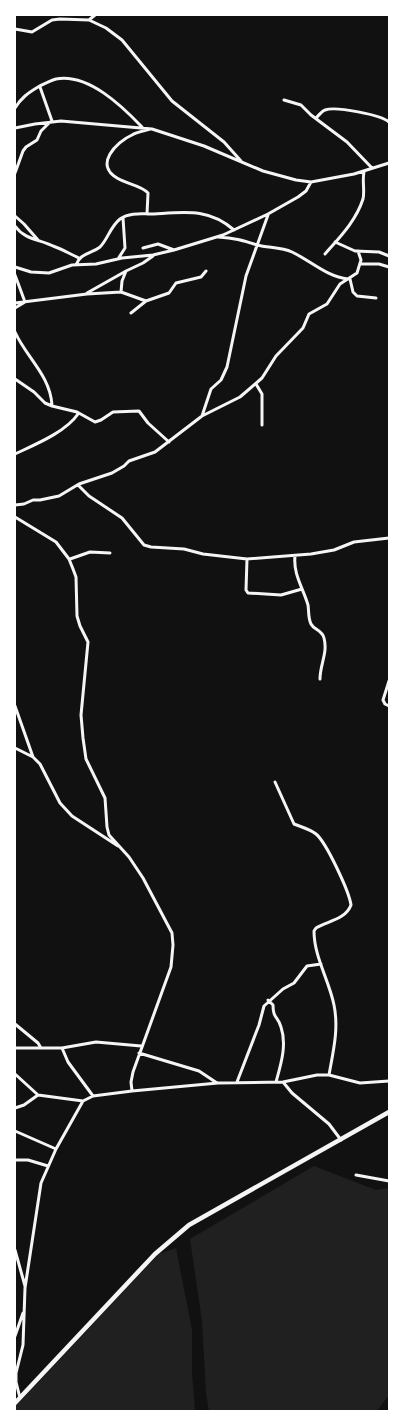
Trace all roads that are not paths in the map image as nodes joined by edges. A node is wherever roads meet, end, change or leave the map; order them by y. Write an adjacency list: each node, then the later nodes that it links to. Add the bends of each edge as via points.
1 (95, 15): 2 (street)
2 (89, 20): 3 (street, via 55,19 32,32); 13 (street, via 117,36 172,101 224,142)
3 (15, 28)
4 (40, 87): 6 (street, via 20,99); 8 (street); 10 (street, via 62,79 91,85)
5 (284, 100): 7 (street, via 299,104)
6 (15, 108)
7 (316, 118): 9 (street, via 326,110 336,108 381,117); 15 (street, via 347,142)
8 (51, 121): 10 (street); 11 (street); 17 (street, via 37,140 23,151)
9 (389, 122)
10 (142, 127): 12 (street)
11 (15, 128)
12 (152, 129): 13 (street); 19 (street, via 132,134 119,142 106,161 112,175 148,193)
13 (242, 163): 18 (street)
14 (389, 163): 15 (street)
15 (372, 168): 16 (street)
16 (365, 172): 18 (street); 27 (street, via 360,207)
17 (15, 173)
18 (311, 182): 20 (street, via 298,196)
19 (147, 214): 22 (street); 24 (street, via 201,213 218,218)
20 (268, 214): 24 (street); 28 (street)
21 (15, 216): 26 (street)
22 (123, 218): 35 (street, via 113,225 102,245); 36 (street, via 125,248)
23 (15, 226): 26 (street, via 23,235)
24 (234, 230): 25 (street)
25 (217, 237): 28 (street, via 240,239); 30 (street)
26 (38, 240): 35 (street)
27 (335, 242): 31 (street); 32 (street)
28 (257, 245): 44 (street, via 290,251 342,279); 58 (street, via 246,276 227,368 212,389)
29 (143, 248): 30 (street, via 158,244)
30 (174, 250): 33 (street)
31 (358, 251): 34 (street); 37 (street)
32 (325, 254)
33 (154, 255): 36 (street); 41 (street)
34 (389, 256)
35 (79, 258): 38 (street)
36 (118, 260): 38 (street)
37 (361, 264): 39 (street); 44 (street)
38 (76, 265): 40 (street, via 43,274)
39 (389, 267)
40 (16, 268): 43 (street)
41 (126, 271): 45 (street); 46 (street)
42 (206, 271): 48 (street, via 201,277 176,283 166,296)
43 (15, 274): 49 (street)
44 (349, 279): 47 (street, via 357,296); 55 (street, via 336,288 327,304 309,314 303,328 276,356)
45 (120, 292): 46 (street); 48 (street)
46 (87, 294): 49 (street)
47 (376, 298)
48 (146, 301): 52 (street)
49 (25, 302): 50 (street); 51 (street)
50 (15, 303)
51 (15, 308)
52 (131, 313)
53 (15, 332): 56 (street, via 47,385)
54 (15, 379): 56 (street)
55 (256, 384): 58 (street, via 240,397); 59 (street, via 262,394)
56 (52, 406): 57 (street)
57 (77, 412): 60 (street, via 95,422 113,412 139,411); 61 (street, via 73,420 45,440)
58 (202, 416): 60 (street)
59 (262, 425)
60 (168, 442): 62 (street, via 112,473)
61 (15, 454)
62 (78, 485): 63 (street, via 59,496); 69 (street, via 122,518 144,545)
63 (15, 505)
64 (15, 517): 68 (street, via 56,542)
65 (389, 538): 67 (street, via 354,542 325,552)
66 (110, 553): 68 (street, via 90,552)
67 (295, 556): 69 (street); 70 (street, via 295,569)
68 (69, 559): 78 (street, via 76,577 77,616 88,642 81,715 83,738 88,764 105,798 108,831)
69 (247, 559): 70 (street, via 248,593 281,595)
70 (302, 589): 71 (street, via 312,625 324,637)
71 (320, 679)
72 (389, 681): 74 (street, via 383,700)
73 (15, 706): 76 (street)
74 (389, 706)
75 (15, 748): 76 (street)
76 (33, 757): 78 (street, via 66,810)
77 (275, 782): 79 (street, via 294,824 314,832 319,838 350,900 351,908 342,917 315,928)
78 (123, 850): 82 (street, via 143,878 170,926 174,940 171,966)
79 (321, 964): 80 (street, via 307,966 294,982); 88 (street, via 336,1016)
80 (268, 1000): 90 (street); 91 (street, via 273,1004 274,1016 280,1023 284,1039)
81 (15, 1024): 84 (street)
82 (141, 1046): 85 (street, via 96,1042); 86 (street)
83 (15, 1048): 84 (street)
84 (42, 1048): 85 (street)
85 (62, 1048): 96 (street, via 68,1062)
86 (139, 1053): 93 (street, via 199,1071); 94 (street, via 131,1078)
87 (15, 1074): 95 (street)
88 (329, 1075): 89 (street, via 360,1083); 92 (street)
89 (389, 1081)
90 (237, 1082): 91 (street); 93 (street)
91 (276, 1082): 92 (street)
92 (283, 1082): 101 (street, via 329,1124)
93 (218, 1083): 94 (street)
94 (132, 1091): 96 (street)
95 (38, 1095): 97 (street); 98 (street)
96 (93, 1096): 97 (street)
97 (83, 1100): 102 (street)
98 (15, 1108)
99 (389, 1112): 101 (main road)
100 (15, 1131): 102 (street)
101 (341, 1140): 111 (main road, via 199,1219 167,1243)
102 (56, 1148): 104 (street)
103 (15, 1160): 104 (street)
104 (48, 1166): 108 (street, via 41,1184)
105 (356, 1175): 106 (street)
106 (389, 1180)
107 (15, 1250): 108 (street)
108 (25, 1288): 109 (street)
109 (24, 1312): 110 (street); 111 (street, via 25,1330 16,1382)
110 (15, 1336)
111 (20, 1398): 112 (main road)
112 (15, 1403)

